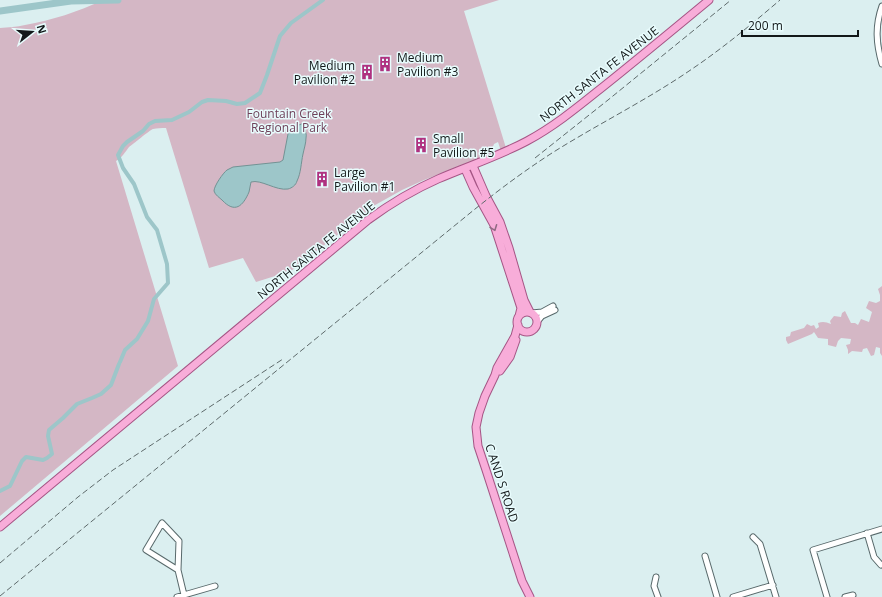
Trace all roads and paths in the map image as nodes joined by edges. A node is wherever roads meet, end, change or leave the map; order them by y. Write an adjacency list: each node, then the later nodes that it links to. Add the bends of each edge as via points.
1 (709, 0): 4 (main road, NORTH SANTA FE AVENUE, via 556,124 528,141)
2 (881, 8): 3 (street, via 877,39)
3 (882, 64)
4 (473, 166): 5 (main road, NORTH SANTA FE AVENUE); 6 (main road, via 500,222 524,300)
5 (465, 169): 7 (main road, one-way to 7, via 494,225 521,308); 12 (main road, NORTH SANTA FE AVENUE, via 410,193 368,220)
6 (531, 313): 7 (main road, via 524,312); 8 (main road); 8 (street, via 554,308)
7 (519, 316): 9 (main road)
8 (536, 322): 10 (main road, via 534,329)
9 (518, 325): 10 (main road, via 522,330); 11 (main road, C AND S ROAD)
10 (528, 331): 11 (main road, C AND S ROAD, via 517,338 510,357)
11 (495, 376): 25 (main road, C AND S ROAD, via 479,413 476,427 478,446 522,581)
12 (0, 527)
13 (882, 529): 14 (street)
14 (867, 533): 17 (street, via 874,557); 30 (street, via 813,550)
15 (753, 537): 20 (street, via 760,544)
16 (705, 556): 27 (street)
17 (882, 565)
18 (178, 570): 18 (street, via 146,550 162,523 179,541); 23 (street)
19 (656, 578): 26 (street, via 654,586)
20 (773, 585): 28 (street); 29 (street)
21 (215, 586): 23 (street)
22 (853, 594): 31 (street)
23 (184, 595): 24 (street)
24 (177, 597)
25 (530, 597)
26 (658, 597)
27 (717, 597)
28 (733, 597)
29 (776, 597)
30 (826, 597)
31 (845, 597)

